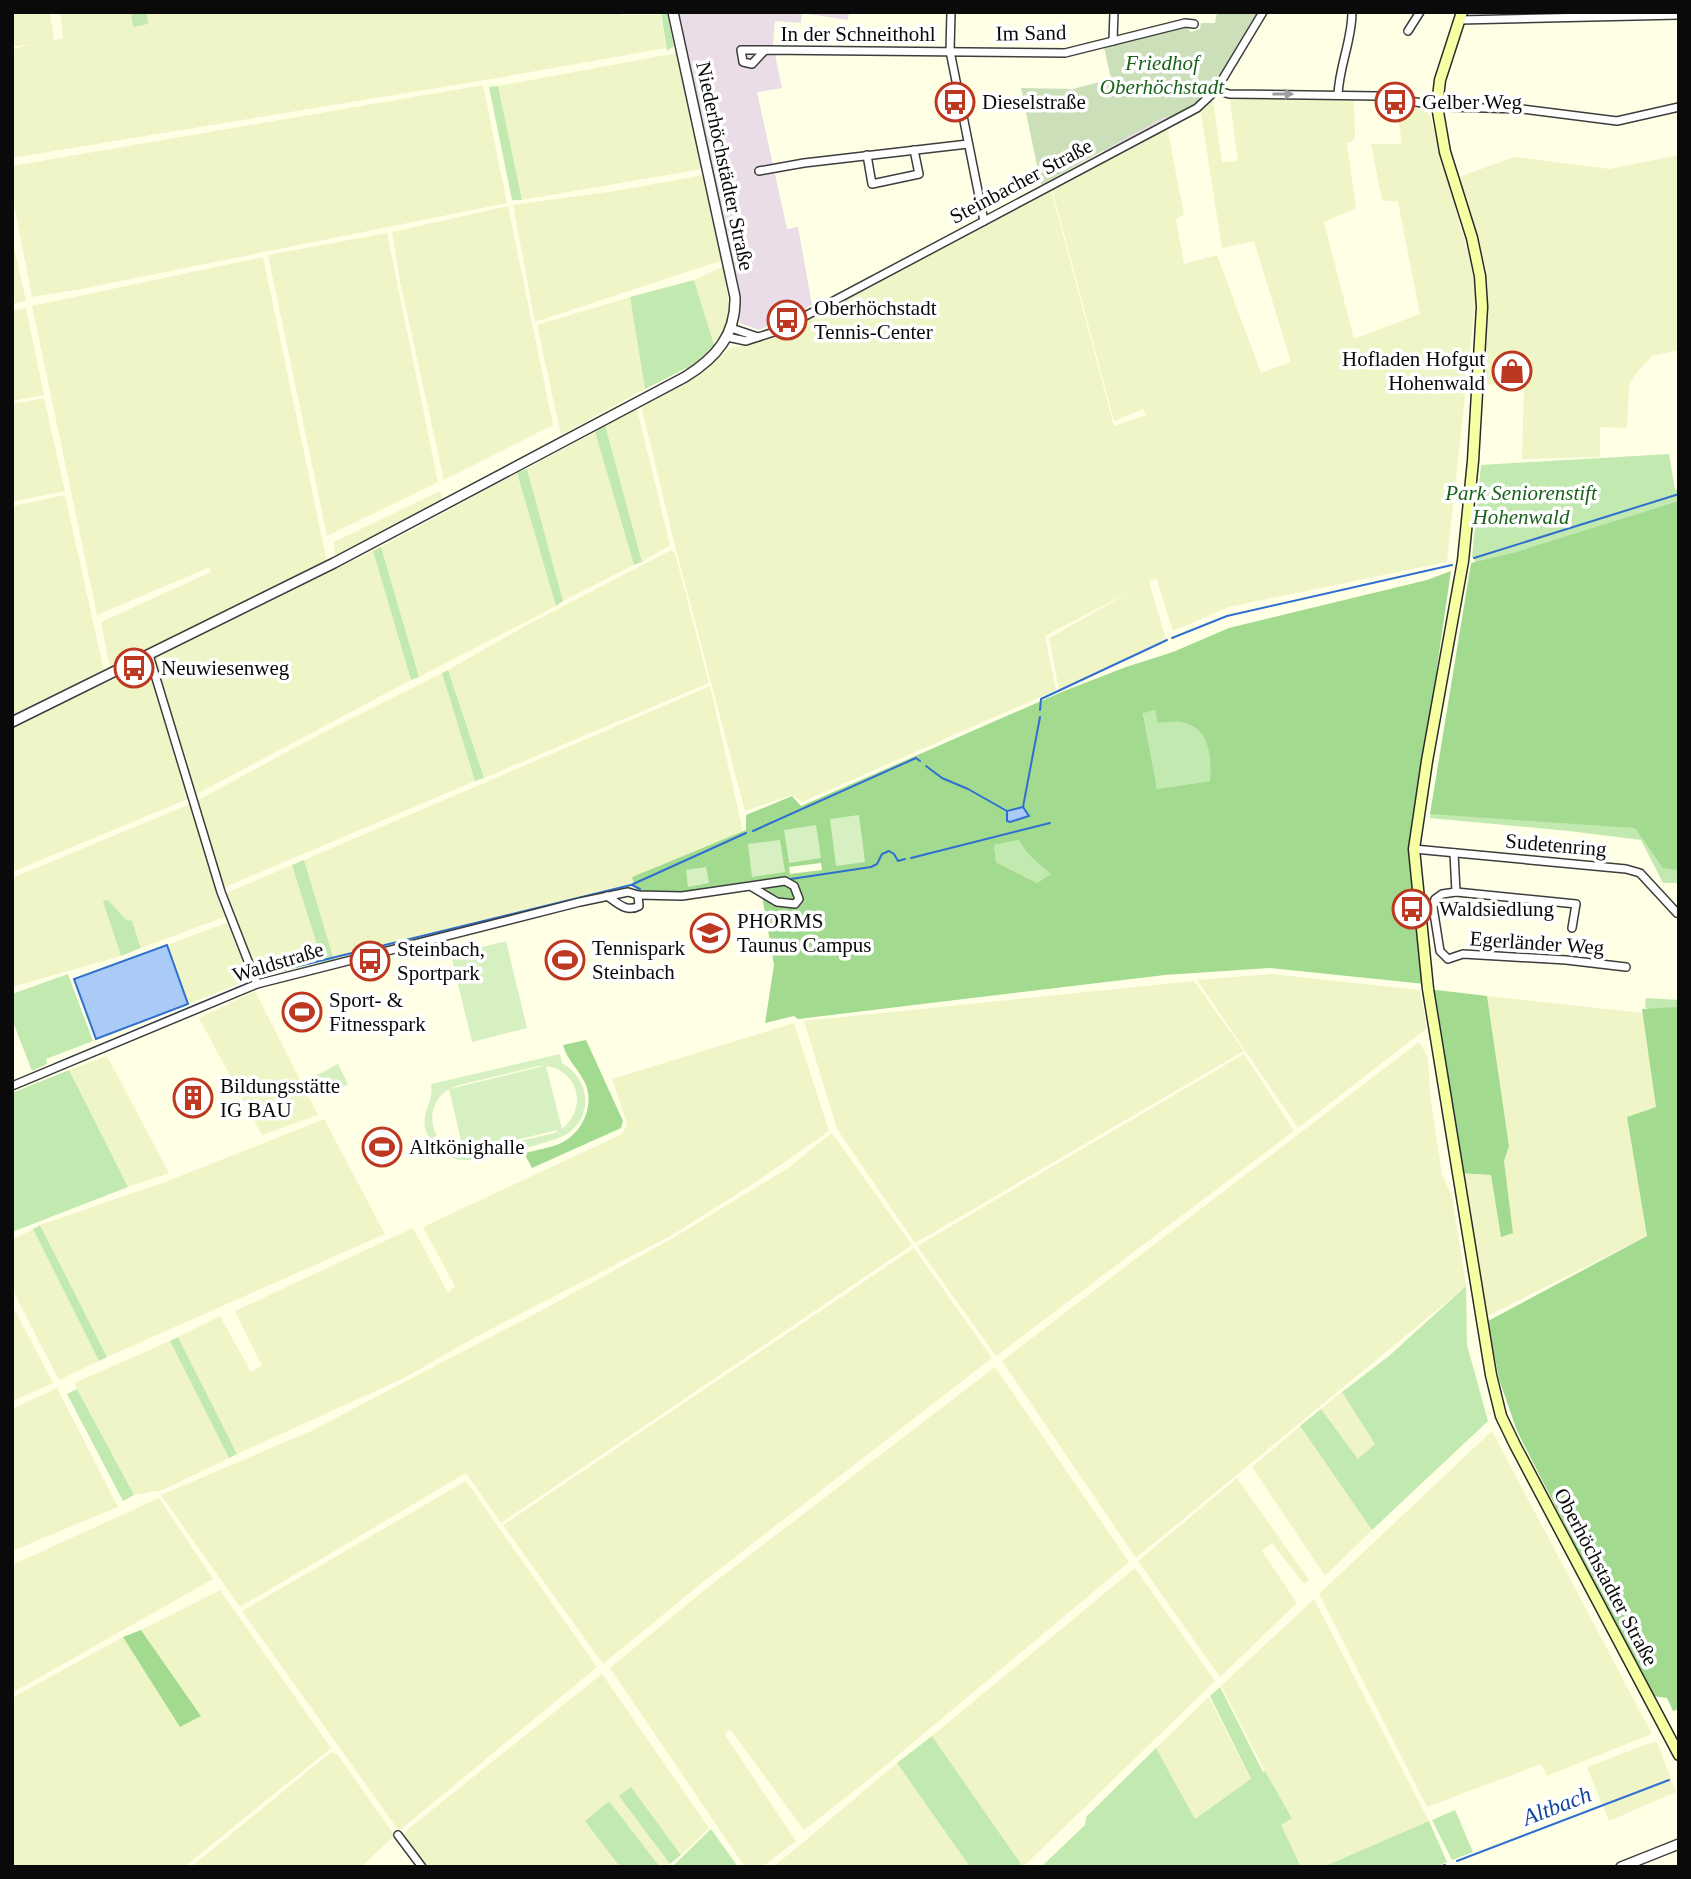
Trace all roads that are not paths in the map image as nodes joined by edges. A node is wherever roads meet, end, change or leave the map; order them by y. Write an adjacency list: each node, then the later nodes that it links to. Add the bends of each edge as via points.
1 (673, 12): 24 (street, Niederhöchstädter Straße, via 733,286 735,306)
2 (951, 12): 14 (street)
3 (1114, 12): 12 (street)
4 (1263, 12): 15 (street, Steinbacher Straße)
5 (1352, 12): 16 (street)
6 (1420, 12): 11 (street)
7 (1679, 15): 9 (street)
8 (1461, 16): 9 (street); 17 (main road, Oberhöchstadter Straße, via 1440,80)
9 (1571, 16)
10 (1194, 24): 12 (street, Im Sand)
11 (1408, 31)
12 (1113, 41): 14 (street, Im Sand, via 1065,53)
13 (765, 50): 14 (street, In der Schneithohl)
14 (950, 51): 19 (street)
15 (1216, 90): 16 (street, one-way to 16, via 1229,94); 23 (street, Steinbacher Straße, via 1197,108)
16 (1338, 94): 17 (street)
17 (1437, 106): 18 (street, via 1522,109 1617,121); 27 (main road, Oberhöchstadter Straße, via 1445,152 1472,238 1482,307 1463,561)
18 (1679, 107)
19 (968, 144): 20 (street); 23 (street)
20 (914, 150): 21 (street); 21 (street, via 919,174 873,184)
21 (867, 155): 22 (street)
22 (759, 171)
23 (984, 220): 24 (street, Steinbacher Straße, via 777,331 758,337)
24 (729, 332): 25 (street, via 711,359 685,377 334,563)
25 (149, 654): 26 (street); 36 (street, via 221,892)
26 (12, 722)
27 (1415, 849): 28 (street, Sudetenring); 38 (main road, Oberhöchstadter Straße, via 1429,989 1491,1375 1502,1416)
28 (1454, 852): 30 (street); 33 (street, Sudetenring, via 1626,869 1640,873)
29 (752, 887): 29 (street, Waldstraße, via 783,905 799,899 797,890 785,881); 31 (street, Waldstraße, via 681,896)
30 (1456, 892): 34 (street, via 1576,904); 35 (street, Egerländer Weg, via 1442,894 1433,907 1440,951 1448,959 1463,954)
31 (638, 895): 32 (street, Waldstraße); 32 (street, Waldstraße, via 639,906 630,909)
32 (606, 896): 36 (street, Waldstraße)
33 (1678, 914)
34 (1572, 928)
35 (1626, 967)
36 (257, 984): 37 (street, Waldstraße)
37 (12, 1086)
38 (1679, 1755)
39 (398, 1835): 41 (street)
40 (1679, 1843): 42 (street)
41 (422, 1867)
42 (1621, 1867)

